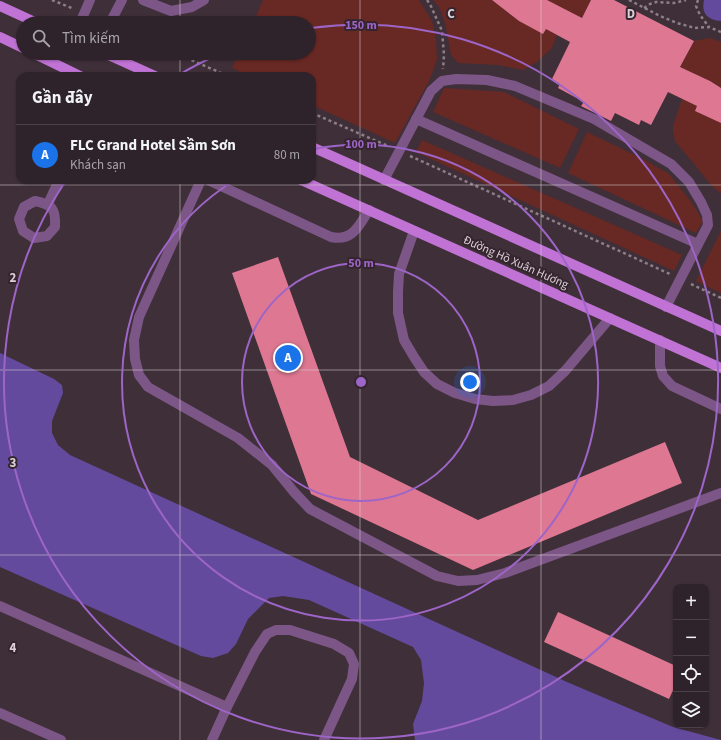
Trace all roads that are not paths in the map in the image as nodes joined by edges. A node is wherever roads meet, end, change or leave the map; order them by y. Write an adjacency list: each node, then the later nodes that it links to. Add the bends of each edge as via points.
1 (90, 0): 7 (street)
2 (122, 0): 8 (street)
3 (143, 0): 4 (street, via 171,11 192,7)
4 (204, 0)
5 (0, 6): 6 (main road)
6 (22, 16)
7 (83, 16)
8 (114, 16)
9 (0, 37): 10 (main road)
10 (16, 45)
11 (47, 60): 13 (main road)
12 (120, 60): 14 (main road)
13 (72, 72)
14 (146, 72)
15 (416, 119): 17 (street); 25 (street); 25 (street, via 431,91 442,81 456,80 487,80 515,86 594,119 671,164 689,182 707,215 708,225)
16 (316, 149): 17 (main road, Đường Hồ Xuân Hương)
17 (384, 180): 26 (main road, Đường Hồ Xuân Hương)
18 (57, 184): 22 (street)
19 (199, 184): 32 (street, via 139,317 134,340 139,375 148,387 238,438 272,465 310,509 437,576 458,581 477,580 504,573)
20 (217, 184): 23 (street, via 339,239 354,232)
21 (310, 184): 23 (main road, Đường Hồ Xuân Hương)
22 (48, 204)
23 (369, 210): 24 (main road, Đường Hồ Xuân Hương)
24 (414, 231): 27 (main road, Đường Hồ Xuân Hương); 27 (street, via 399,274 398,313 404,340 424,372 437,384 455,393 493,401 513,400 531,395 549,386 565,371)
25 (698, 244): 26 (street)
26 (666, 306): 28 (main road, Đường Hồ Xuân Hương)
27 (610, 318): 29 (main road, Đường Hồ Xuân Hương)
28 (721, 331)
29 (660, 340): 30 (main road, Đường Hồ Xuân Hương); 31 (street, via 660,366 663,376 672,386)
30 (721, 368)
31 (721, 409)
32 (721, 493)
33 (0, 606): 34 (street)
34 (227, 707): 37 (street); 38 (street, via 267,634 276,630 290,630 334,644 349,653 354,664 352,680)
35 (0, 713): 36 (street)
36 (61, 740)
37 (212, 740)
38 (324, 740)

